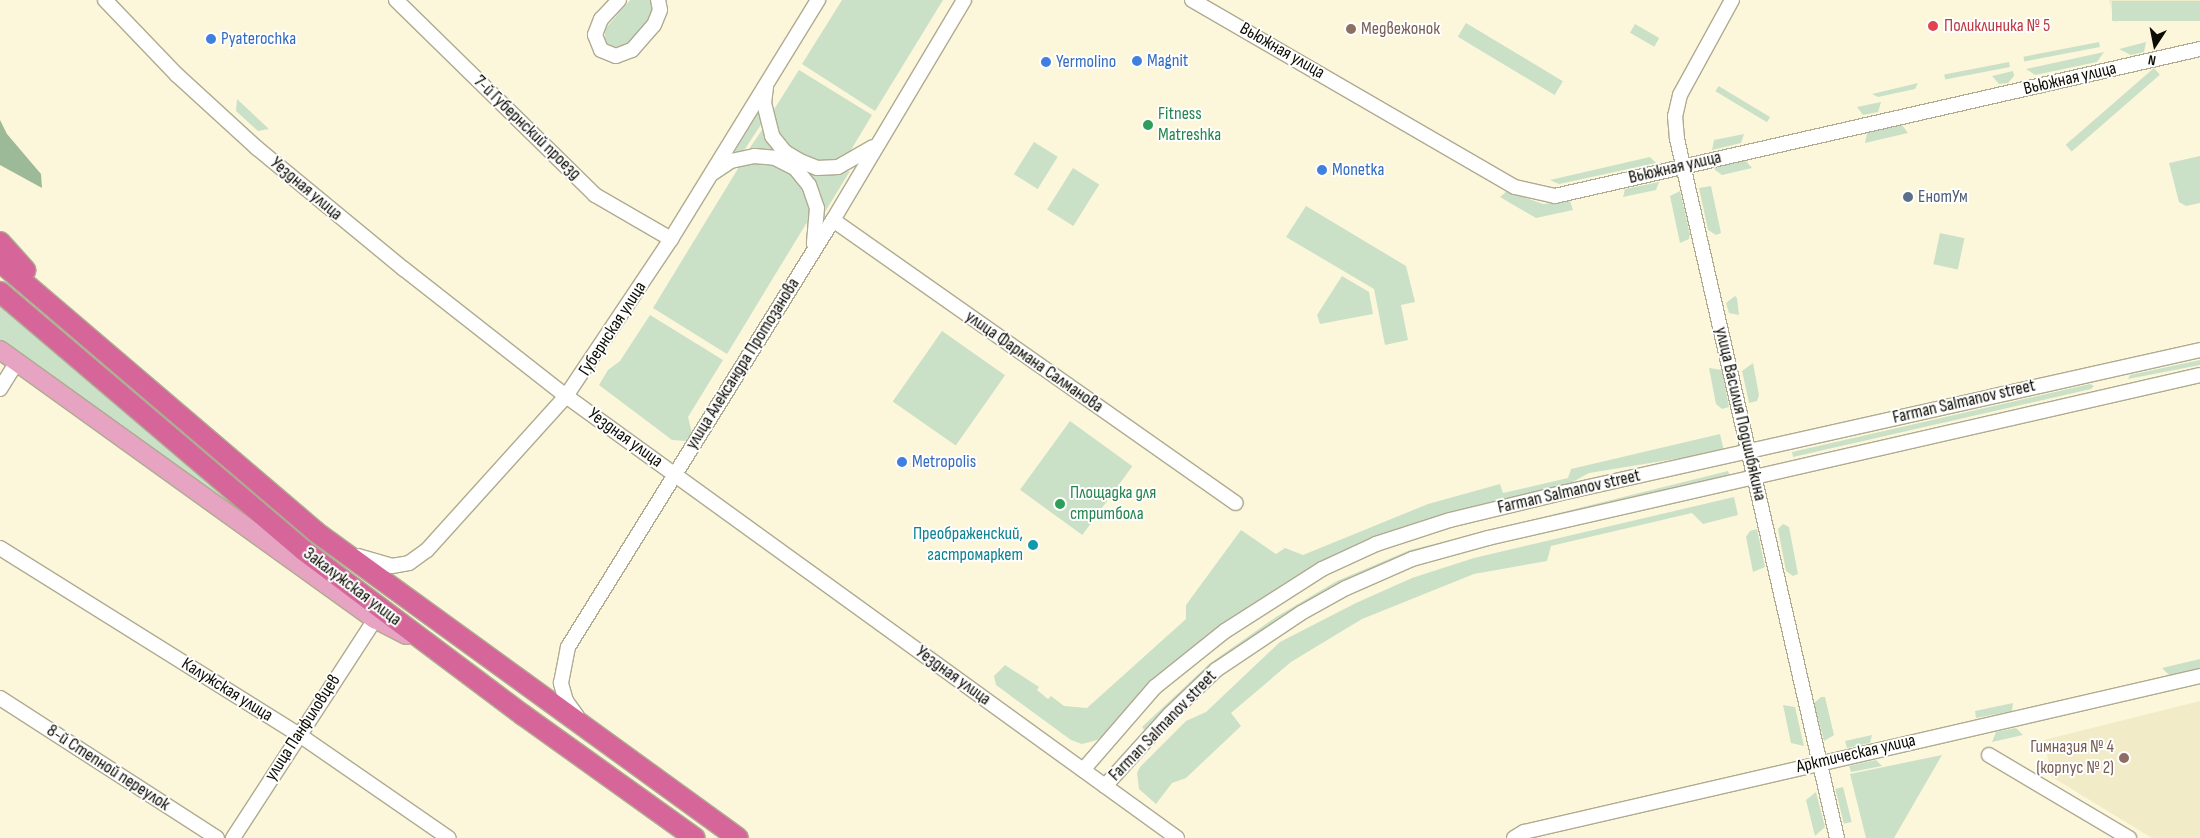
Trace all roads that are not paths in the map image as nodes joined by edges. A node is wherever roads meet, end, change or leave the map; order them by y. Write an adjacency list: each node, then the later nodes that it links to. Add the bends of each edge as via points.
1 (105, 0): 29 (street, Уездная улица, via 177,75 302,187)
2 (396, 0): 15 (street, 7-й Губернский проезд, via 595,195)
3 (619, 0): 4 (street, via 601,20 595,35 601,50 616,56 632,50 654,25 660,10)
4 (658, 0)
5 (818, 0): 10 (street, Губернская улица)
6 (964, 0): 11 (street, улица Александра Протозанова)
7 (1192, 0): 12 (street, Вьюжная улица, via 1515,187 1535,194 1555,196)
8 (1732, 0): 12 (street, улица Василия Подшибякина, via 1680,94 1675,116)
9 (2200, 49): 12 (street, Вьюжная улица)
10 (767, 81): 11 (street, via 764,103 772,136 785,152 800,161 817,168 838,167 856,160); 13 (street, Губернская улица)
11 (878, 144): 14 (street, улица Александра Протозанова)
12 (1683, 166): 31 (street, улица Василия Подшибякина)
13 (710, 176): 15 (street, Губернская улица); 17 (street, via 731,162 754,156 774,158 795,168 809,185 817,208)
14 (833, 220): 17 (street, улица Александра Протозанова); 34 (street, улица Фармана Салманова)
15 (671, 239): 29 (street, Губернская улица)
16 (0, 242): 20 (highway)
17 (812, 252): 32 (street, улица Александра Протозанова)
18 (0, 262): 20 (highway)
19 (0, 292): 38 (highway, Закалужская улица, via 303,550)
20 (72, 322): 35 (highway, via 236,466)
21 (0, 350): 23 (main road)
22 (2200, 350): 24 (street)
23 (17, 362): 27 (street); 37 (main road)
24 (2130, 365): 25 (street, Farman Salmanov street); 28 (street, via 2117,377 2122,388)
25 (2086, 375): 30 (street, via 2102,380 2101,392); 31 (street, Farman Salmanov street)
26 (2200, 375): 28 (street)
27 (0, 389)
28 (2134, 390): 30 (street, Farman Salmanov street)
29 (566, 396): 32 (street, Уездная улица); 35 (street, Губернская улица, via 434,543 409,563 392,566 372,562)
30 (2092, 399): 33 (street, Farman Salmanov street)
31 (1748, 450): 33 (street, улица Василия Подшибякина); 45 (street, Farman Salmanov street, via 1450,520 1376,544 1322,570 1225,630 1155,687)
32 (675, 474): 41 (street, улица Александра Протозанова, via 568,648 561,683 566,701); 45 (street, Уездная улица)
33 (1755, 478): 44 (street, улица Василия Подшибякина); 46 (street, Farman Salmanov street, via 1488,538 1412,559 1346,588 1263,636 1216,670 1170,714)
34 (1236, 503)
35 (337, 547): 41 (highway)
36 (0, 548): 42 (street, Калужская улица)
37 (375, 619): 38 (main road); 42 (street, улица Панфиловцев)
38 (436, 650): 50 (highway, Закалужская улица)
39 (2200, 676): 44 (street, Арктическая улица)
40 (0, 698): 47 (street, 8-й Степной переулок)
41 (587, 730): 51 (highway)
42 (298, 734): 48 (street, улица Панфиловцев); 49 (street, Калужская улица)
43 (1988, 755): 55 (street)
44 (1819, 763): 53 (street, Арктическая улица, via 1524,832); 54 (street, улица Василия Подшибякина)
45 (1083, 770): 46 (street, Уездная улица)
46 (1105, 786): 52 (street, Уездная улица)
47 (217, 838)
48 (233, 838)
49 (449, 838)
50 (695, 838)
51 (738, 838)
52 (1176, 838)
53 (1514, 838)
54 (1837, 838)
55 (2129, 838)

